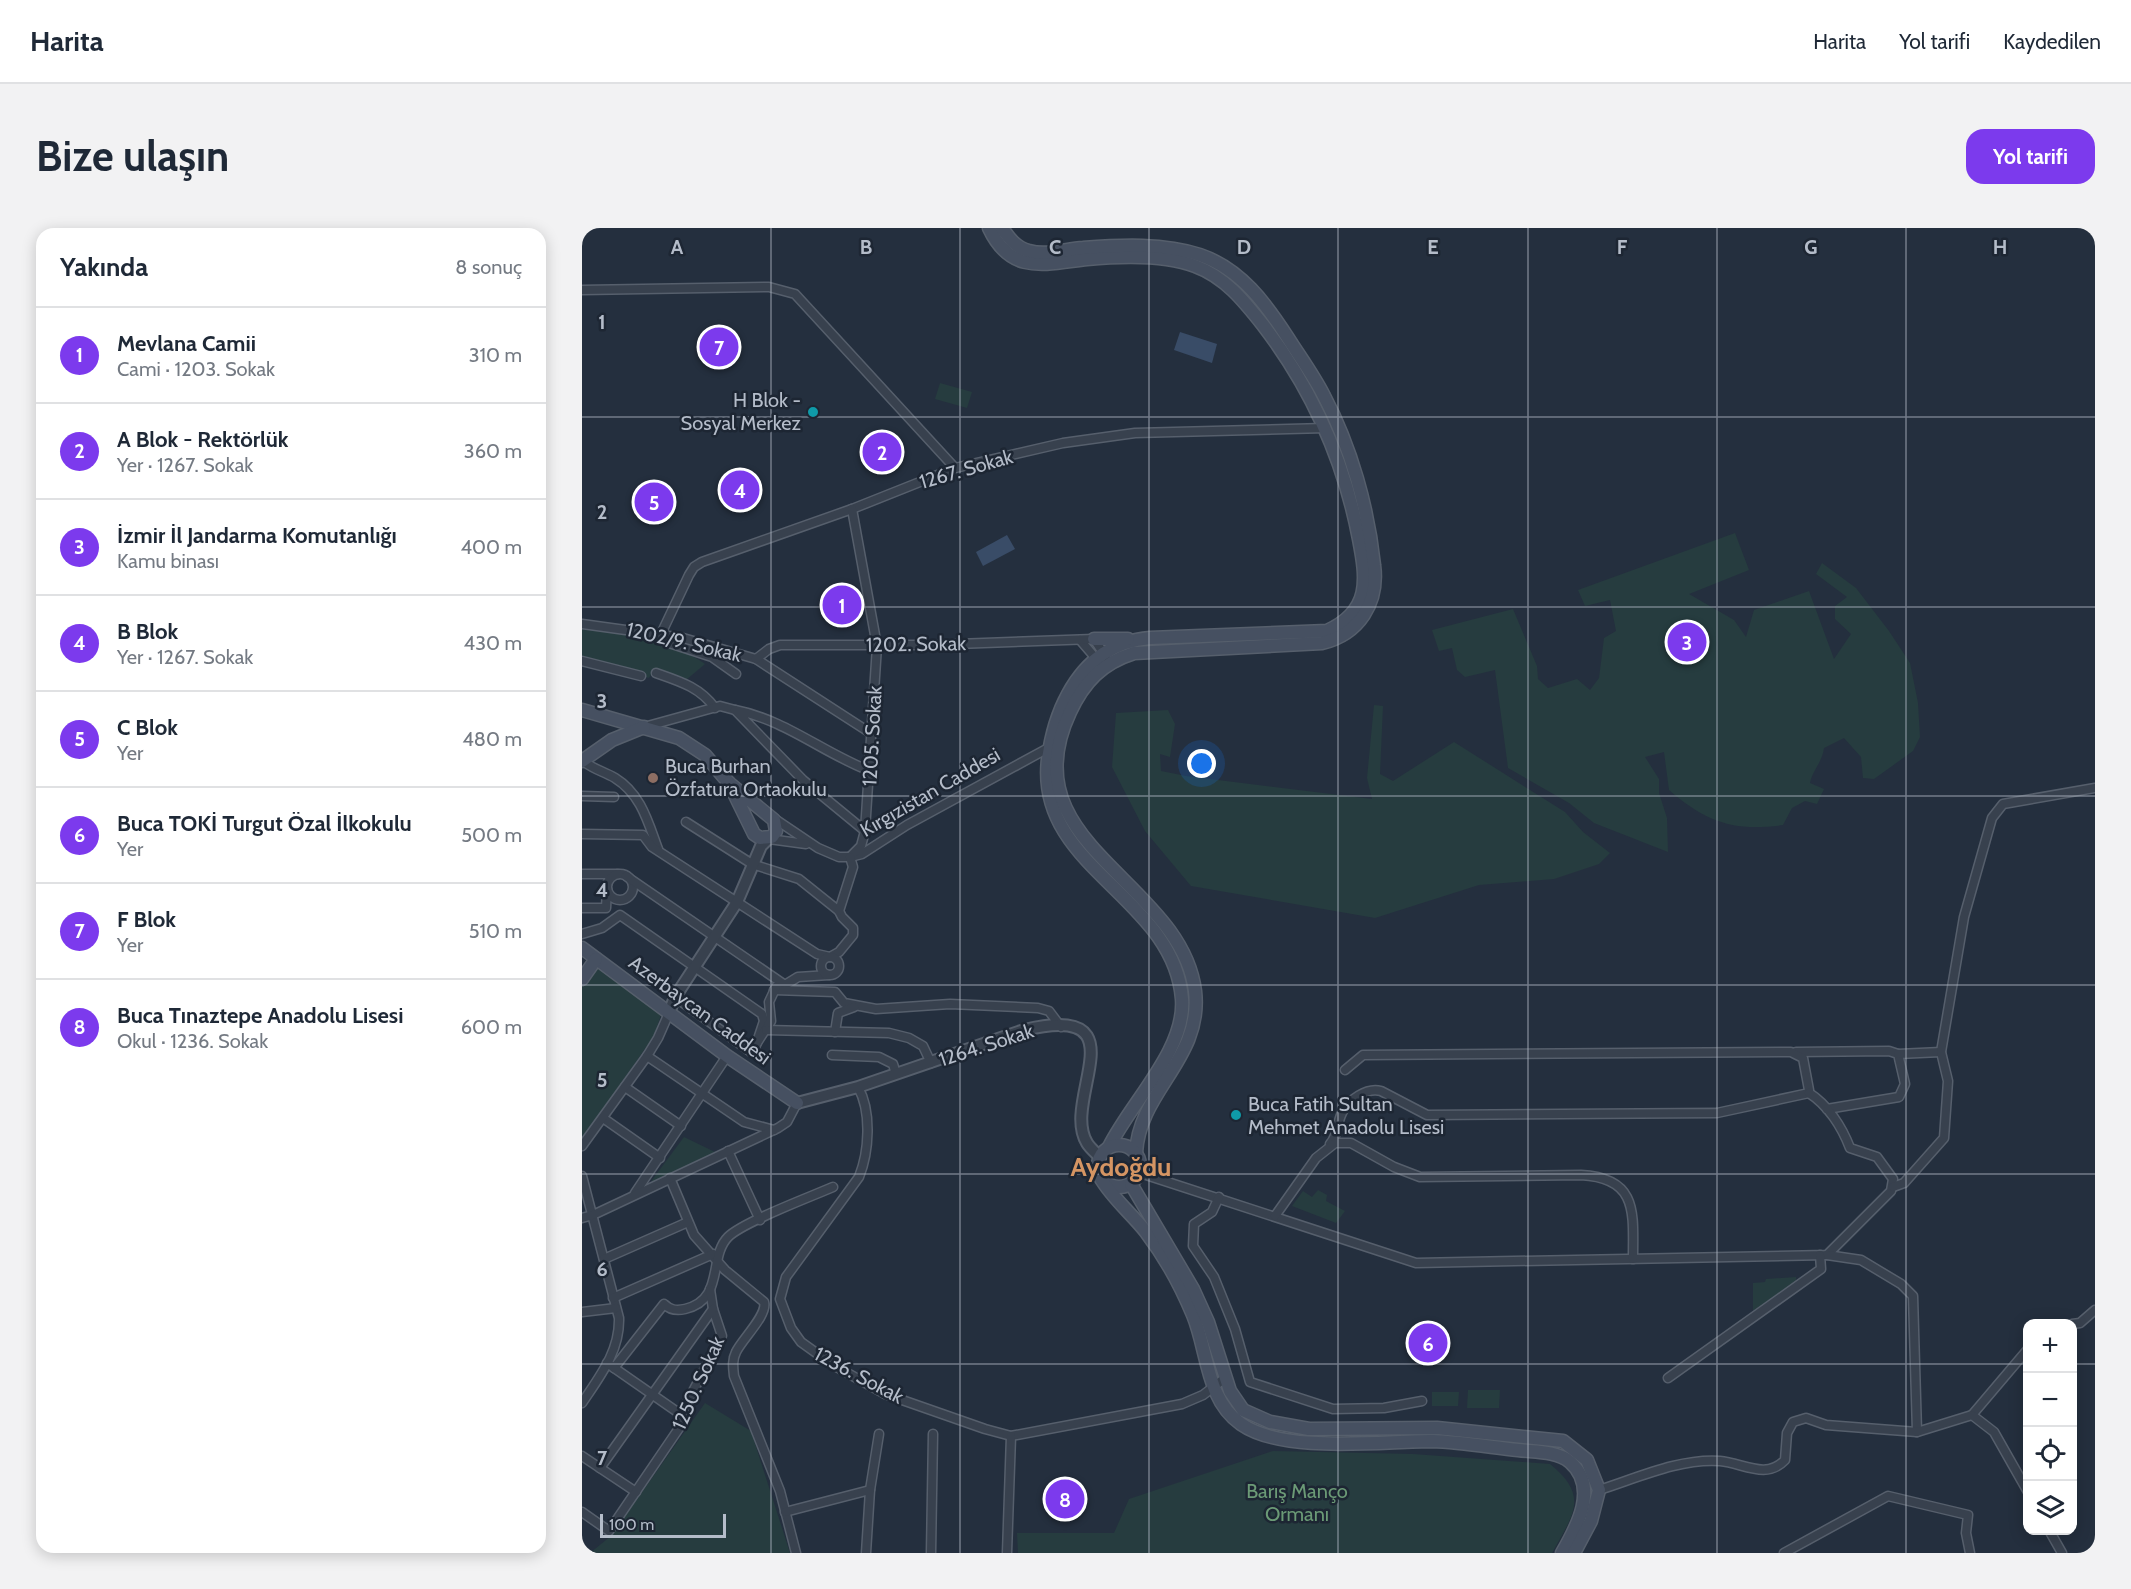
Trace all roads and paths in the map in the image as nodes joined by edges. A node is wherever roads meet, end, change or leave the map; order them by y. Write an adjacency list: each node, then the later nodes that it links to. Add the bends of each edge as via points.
1 (989, 228): 4 (main road, via 1006,253 1031,264 1115,258 1162,260 1213,274 1244,301 1276,342)
2 (1002, 228): 14 (main road, via 1013,242 1028,251 1163,248 1201,255 1242,280 1279,325 1326,398 1370,530 1375,571 1372,598 1359,622 1338,638 1322,643 1142,650)
3 (582, 290): 5 (street, via 770,287 795,294)
4 (1326, 428): 5 (street, 1267. Sokak, via 1135,433 1063,443); 9 (main road, via 1351,504 1364,564 1365,586 1352,615 1336,627 1315,633)
5 (956, 468): 6 (street, 1267. Sokak)
6 (852, 509): 8 (street, 1267. Sokak, via 694,567); 12 (street, 1205. Sokak)
7 (582, 624): 8 (street, 1202/9. Sokak)
8 (661, 634): 13 (street, 1202/9. Sokak); 17 (street, via 663,641 712,657)
9 (1150, 638): 10 (main road); 14 (main road, via 1126,642)
10 (1094, 639): 11 (street, 1202. Sokak); 14 (street)
11 (1080, 640): 12 (street, 1202. Sokak); 14 (street)
12 (877, 646): 13 (street, 1202. Sokak, via 780,645); 23 (street, 1205. Sokak)
13 (756, 658): 23 (street, 1202/9. Sokak)
14 (1103, 660): 24 (main road, via 1078,696)
15 (582, 661): 18 (street)
16 (656, 673): 19 (street, via 689,685)
17 (736, 674)
18 (641, 676)
19 (714, 708): 21 (street); 22 (street)
20 (582, 710): 22 (main road, Kırgızistan Caddesi)
21 (735, 710): 26 (street, via 783,724 842,760); 34 (street, via 803,780)
22 (644, 727): 25 (main road, via 612,740); 27 (main road, Kırgızistan Caddesi, via 679,738 698,749)
23 (872, 734): 26 (street, 1205. Sokak)
24 (1055, 746): 39 (street, Kırgızistan Caddesi, via 907,825 862,854); 86 (main road, via 1047,780 1058,824 1071,844 1155,931 1169,953 1181,989 1182,1009 1175,1041); 88 (main road, via 1062,801 1071,821 1090,847 1171,932 1194,984 1196,1016 1191,1037 1141,1121)
25 (582, 761): 38 (street, via 613,777 638,800)
26 (870, 771): 34 (street, 1205. Sokak)
27 (729, 783): 31 (main road, Kırgızistan Caddesi); 33 (main road, Kırgızistan Caddesi)
28 (2095, 788): 67 (street, via 2023,799 1998,807 1964,916)
29 (582, 796): 30 (street)
30 (614, 797)
31 (771, 817): 33 (main road, via 756,818); 36 (main road, via 776,831); 37 (street, Kırgızistan Caddesi)
32 (686, 822): 40 (street)
33 (753, 830): 36 (main road, via 757,837); 40 (street, Kırgızistan Caddesi)
34 (865, 831): 39 (street, 1205. Sokak, via 861,846)
35 (582, 834): 38 (street, via 643,835 649,845)
36 (768, 839): 37 (street, Kırgızistan Caddesi); 40 (street, Kırgızistan Caddesi)
37 (818, 848): 39 (street, Kırgızistan Caddesi)
38 (658, 849): 45 (street)
39 (850, 857): 47 (street, via 853,867)
40 (753, 864): 45 (street, Kırgızistan Caddesi); 47 (street, via 799,879)
41 (582, 874): 42 (street)
42 (622, 875): 43 (street, via 611,877); 44 (street, via 632,887); 50 (street)
43 (607, 888): 44 (street, via 614,898); 46 (street, via 606,909)
44 (626, 898): 48 (street)
45 (737, 902): 50 (street, Kırgızistan Caddesi); 52 (street, via 817,954)
46 (582, 908)
47 (840, 910): 52 (street, via 854,932 839,952)
48 (620, 915): 49 (street, via 602,928); 54 (street)
49 (582, 934)
50 (714, 937): 54 (street, Kırgızistan Caddesi); 57 (street)
51 (582, 948): 53 (main road, Azerbaycan Caddesi)
52 (830, 957): 55 (street, via 821,967); 55 (street, via 836,958 840,967 835,974)
53 (596, 958): 56 (main road); 61 (main road, Azerbaycan Caddesi)
54 (694, 967): 59 (street, Kırgızistan Caddesi); 65 (street, via 762,1014 764,1021)
55 (828, 975): 57 (street, via 798,977 785,985)
56 (582, 979)
57 (780, 982): 58 (street)
58 (774, 990): 60 (street, via 835,992 838,1000); 63 (street, via 769,1002 771,1021)
59 (675, 997): 61 (street, Kırgızistan Caddesi); 65 (street, via 751,1052)
60 (854, 1007): 62 (street, via 956,1004 1038,1008 1049,1011); 64 (street, via 838,1013)
61 (669, 1013): 70 (street); 71 (main road, Azerbaycan Caddesi)
62 (1061, 1027): 72 (street, 1264. Sokak, via 1024,1030); 89 (street, 1264. Sokak, via 1079,1031 1092,1047 1082,1104 1083,1122 1086,1142)
63 (766, 1030): 64 (street); 65 (street)
64 (833, 1031): 72 (street, via 909,1038 927,1049)
65 (756, 1045)
66 (1791, 1052): 68 (street); 73 (street, via 1363,1055); 77 (street, via 1803,1058)
67 (1941, 1052): 68 (street); 97 (street, via 1948,1081 1944,1138 1904,1183)
68 (1898, 1054): 80 (street, via 1905,1084 1899,1097)
69 (832, 1055): 74 (street, via 883,1058 893,1064)
70 (647, 1056): 75 (street); 78 (street)
71 (727, 1056): 78 (street); 79 (main road, Azerbaycan Caddesi)
72 (931, 1063): 74 (street, 1264. Sokak)
73 (1345, 1070)
74 (896, 1074): 76 (street, 1264. Sokak)
75 (625, 1087): 81 (street); 82 (street)
76 (858, 1087): 79 (street, 1264. Sokak); 111 (street, via 867,1118 863,1168 786,1277 781,1290)
77 (1809, 1093): 80 (street); 84 (street, via 1717,1113 1427,1115 1373,1089 1364,1091 1344,1110 1338,1134)
78 (701, 1094): 82 (street); 83 (street, via 744,1122)
79 (797, 1103): 83 (street, via 788,1122)
80 (1827, 1109): 97 (street, via 1850,1148 1877,1157 1888,1170)
81 (603, 1118): 85 (street); 90 (street)
82 (681, 1126): 90 (street)
83 (774, 1130): 87 (street)
84 (1330, 1144): 101 (street); 108 (street, via 1351,1143 1420,1177 1604,1178 1622,1189 1630,1202)
85 (582, 1146)
86 (1109, 1147): 88 (main road, via 1124,1145); 89 (main road)
87 (728, 1151): 94 (street); 103 (street)
88 (1136, 1153): 91 (main road)
89 (1099, 1156): 93 (main road)
90 (660, 1158): 98 (street)
91 (1140, 1173): 95 (main road); 99 (street)
92 (582, 1176): 100 (street)
93 (1100, 1177): 95 (main road, via 1118,1188); 122 (main road, via 1146,1232 1177,1283 1200,1332)
94 (670, 1178): 98 (street); 104 (street)
95 (1131, 1184): 120 (main road, via 1193,1289)
96 (833, 1187): 103 (street)
97 (1893, 1187): 105 (street, via 1846,1238)
98 (635, 1194): 100 (street)
99 (1219, 1197): 101 (street); 125 (street, via 1212,1212 1194,1224 1193,1246 1214,1277 1250,1382 1333,1409 1384,1408)
100 (593, 1215): 102 (street); 107 (street)
101 (1275, 1216): 108 (street, via 1416,1263)
102 (582, 1218)
103 (760, 1220): 106 (street, via 726,1239)
104 (688, 1222): 106 (street, via 694,1235); 107 (street)
105 (1823, 1255): 108 (street); 121 (street, via 1821,1269); 129 (street, via 1861,1260 1901,1284 1913,1296)
106 (716, 1257): 109 (street); 110 (street); 112 (street)
107 (604, 1259): 110 (street)
108 (1633, 1259)
109 (710, 1288): 114 (street, 1250. Sokak); 119 (street, via 701,1302 687,1309 673,1310 663,1304)
110 (614, 1298): 113 (street)
111 (782, 1304): 112 (street); 132 (street, 1236. Sokak, via 801,1342 833,1365 885,1394)
112 (765, 1307): 140 (street, via 737,1350 733,1370)
113 (616, 1308): 116 (street); 119 (street, via 619,1332)
114 (713, 1309): 124 (street); 127 (street, 1250. Sokak, via 722,1336)
115 (2095, 1310): 117 (street)
116 (582, 1312)
117 (2077, 1323)
118 (2023, 1354): 128 (street)
119 (611, 1366): 123 (street); 124 (street)
120 (1225, 1378): 122 (street, 1236. Sokak); 136 (main road, via 1243,1410 1282,1426 1437,1428 1563,1442 1580,1453)
121 (1668, 1378)
122 (1214, 1387): 132 (street, 1236. Sokak, via 1182,1404); 146 (main road, via 1235,1420 1271,1437 1310,1442 1435,1442 1553,1454 1568,1460 1584,1486 1581,1515)
123 (586, 1388): 126 (street)
124 (652, 1394): 127 (street); 134 (street)
125 (1422, 1401)
126 (582, 1403)
127 (681, 1414): 138 (street, 1250. Sokak, via 686,1418)
128 (1972, 1415): 129 (street); 135 (street, via 1994,1432)
129 (1917, 1432): 136 (street, via 1826,1425 1806,1418 1793,1422 1787,1432 1785,1460 1771,1469 1721,1461 1690,1462)
130 (879, 1434): 137 (street)
131 (933, 1434): 144 (street)
132 (1011, 1436): 145 (street)
133 (582, 1456): 134 (street)
134 (600, 1467): 138 (street)
135 (2023, 1483)
136 (1598, 1484): 147 (main road, via 1591,1521)
137 (870, 1490): 140 (street); 143 (street)
138 (636, 1492): 139 (street, 1250. Sokak, via 609,1531)
139 (582, 1512)
140 (785, 1512): 142 (street)
141 (2052, 1535): 150 (street)
142 (796, 1553)
143 (866, 1553)
144 (931, 1553)
145 (1007, 1553)
146 (1563, 1553)
147 (1574, 1553)
148 (1784, 1553): 149 (street, via 1888,1496 1968,1515)
149 (1970, 1553)
150 (2062, 1553)

